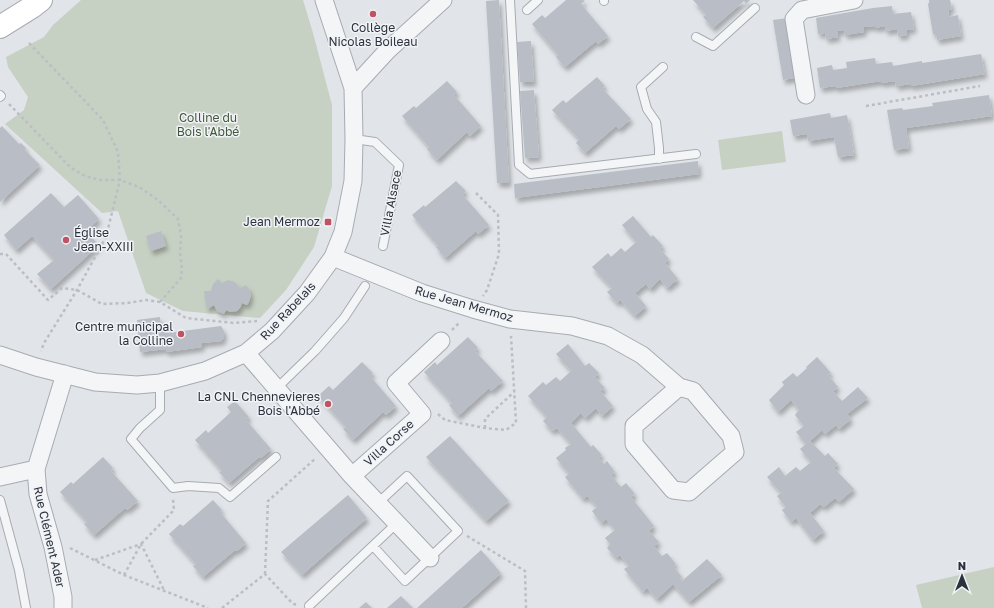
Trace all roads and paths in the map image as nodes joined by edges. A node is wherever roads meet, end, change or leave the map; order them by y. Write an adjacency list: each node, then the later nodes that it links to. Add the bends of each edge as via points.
1 (40, 0): 9 (main road, via 32,7)
2 (324, 0): 14 (street, Rue Rabelais)
3 (444, 0): 14 (street, via 387,51)
4 (510, 0): 20 (lane, via 518,165 530,174)
5 (538, 0): 8 (lane)
6 (854, 0): 15 (street, via 802,10 794,19)
7 (756, 8): 10 (lane, via 713,46)
8 (527, 10)
9 (3, 20)
10 (696, 37)
11 (29, 43): 21 (path, via 103,120 118,152)
12 (664, 67): 20 (lane, via 641,87 647,109 656,122)
13 (980, 86): 17 (path)
14 (353, 88): 18 (street, Rue Rabelais)
15 (806, 95)
16 (0, 96): 21 (path, via 71,168 85,176 100,180)
17 (866, 106)
18 (354, 139): 23 (lane, Villa Alsace, via 375,142 399,165); 25 (street, Rue Rabelais, via 352,188 343,232)
19 (696, 154): 20 (lane)
20 (659, 159)
21 (120, 180): 27 (path, via 106,237); 28 (path, via 139,187 158,200 178,219 181,236 181,278)
22 (476, 193): 29 (path, via 498,215 499,254 487,290)
23 (383, 246)
24 (0, 254): 27 (path, via 6,254 48,300 62,288)
25 (333, 257): 29 (street, Rue Jean Mermoz, via 422,293); 31 (street, Rue Rabelais, via 307,294)
26 (365, 286): 39 (lane, via 344,318)
27 (77, 290): 28 (path, via 102,304 146,300); 35 (path, via 44,343)
28 (160, 302): 31 (path, via 186,318 234,324 262,320)
29 (473, 310): 30 (street, Rue Jean Mermoz); 32 (path)
30 (510, 319): 38 (street, Rue Jean Mermoz, via 572,326 608,336 642,355); 40 (path)
31 (272, 332): 33 (street, Rue Rabelais)
32 (441, 341): 41 (street, Villa Corse, via 396,383)
33 (246, 353): 37 (street, Rue Rabelais, via 205,371); 39 (street, Villa Corse)
34 (0, 355): 35 (street, Rue Rabelais)
35 (36, 367): 36 (street, Rue Rabelais)
36 (65, 374): 37 (street, Rue Rabelais, via 95,382 121,385); 45 (street, Rue Clément Ader)
37 (160, 383): 48 (lane, via 160,410 131,439)
38 (679, 387): 38 (street, via 634,426 634,444 673,490 689,492 736,452 732,436 693,391)
39 (277, 388): 43 (street, Villa Corse)
40 (514, 392): 42 (path, via 484,419); 42 (path, via 516,423 506,430)
41 (422, 414): 42 (path, via 431,408 445,420); 46 (street, Villa Corse)
42 (485, 428)
43 (328, 447): 46 (street, Villa Corse); 58 (path, via 268,501)
44 (276, 457): 48 (lane, via 230,497 219,488)
45 (36, 469): 47 (street); 54 (street, Rue Clément Ader, via 38,494)
46 (352, 476): 50 (street, Villa Corse)
47 (0, 477)
48 (173, 488): 53 (path, via 174,510)
49 (0, 500): 62 (lane, via 20,570)
50 (378, 503): 51 (street, Villa Corse); 52 (lane, via 407,476)
51 (397, 523): 55 (lane); 56 (street, Villa Corse)
52 (458, 531): 56 (lane); 66 (path, via 525,571)
53 (141, 544): 57 (path); 59 (path); 60 (path)
54 (54, 546): 57 (path, via 68,547); 63 (street, Rue Clément Ader)
55 (373, 546): 56 (lane, via 405,581); 61 (lane)
56 (430, 558)
57 (94, 560): 59 (path)
58 (265, 574): 61 (path, via 293,604); 65 (path)
59 (124, 575): 60 (path)
60 (166, 592): 64 (path)
61 (309, 606)
62 (26, 608)
63 (63, 608)
64 (208, 608)
65 (222, 608)
66 (526, 608)

